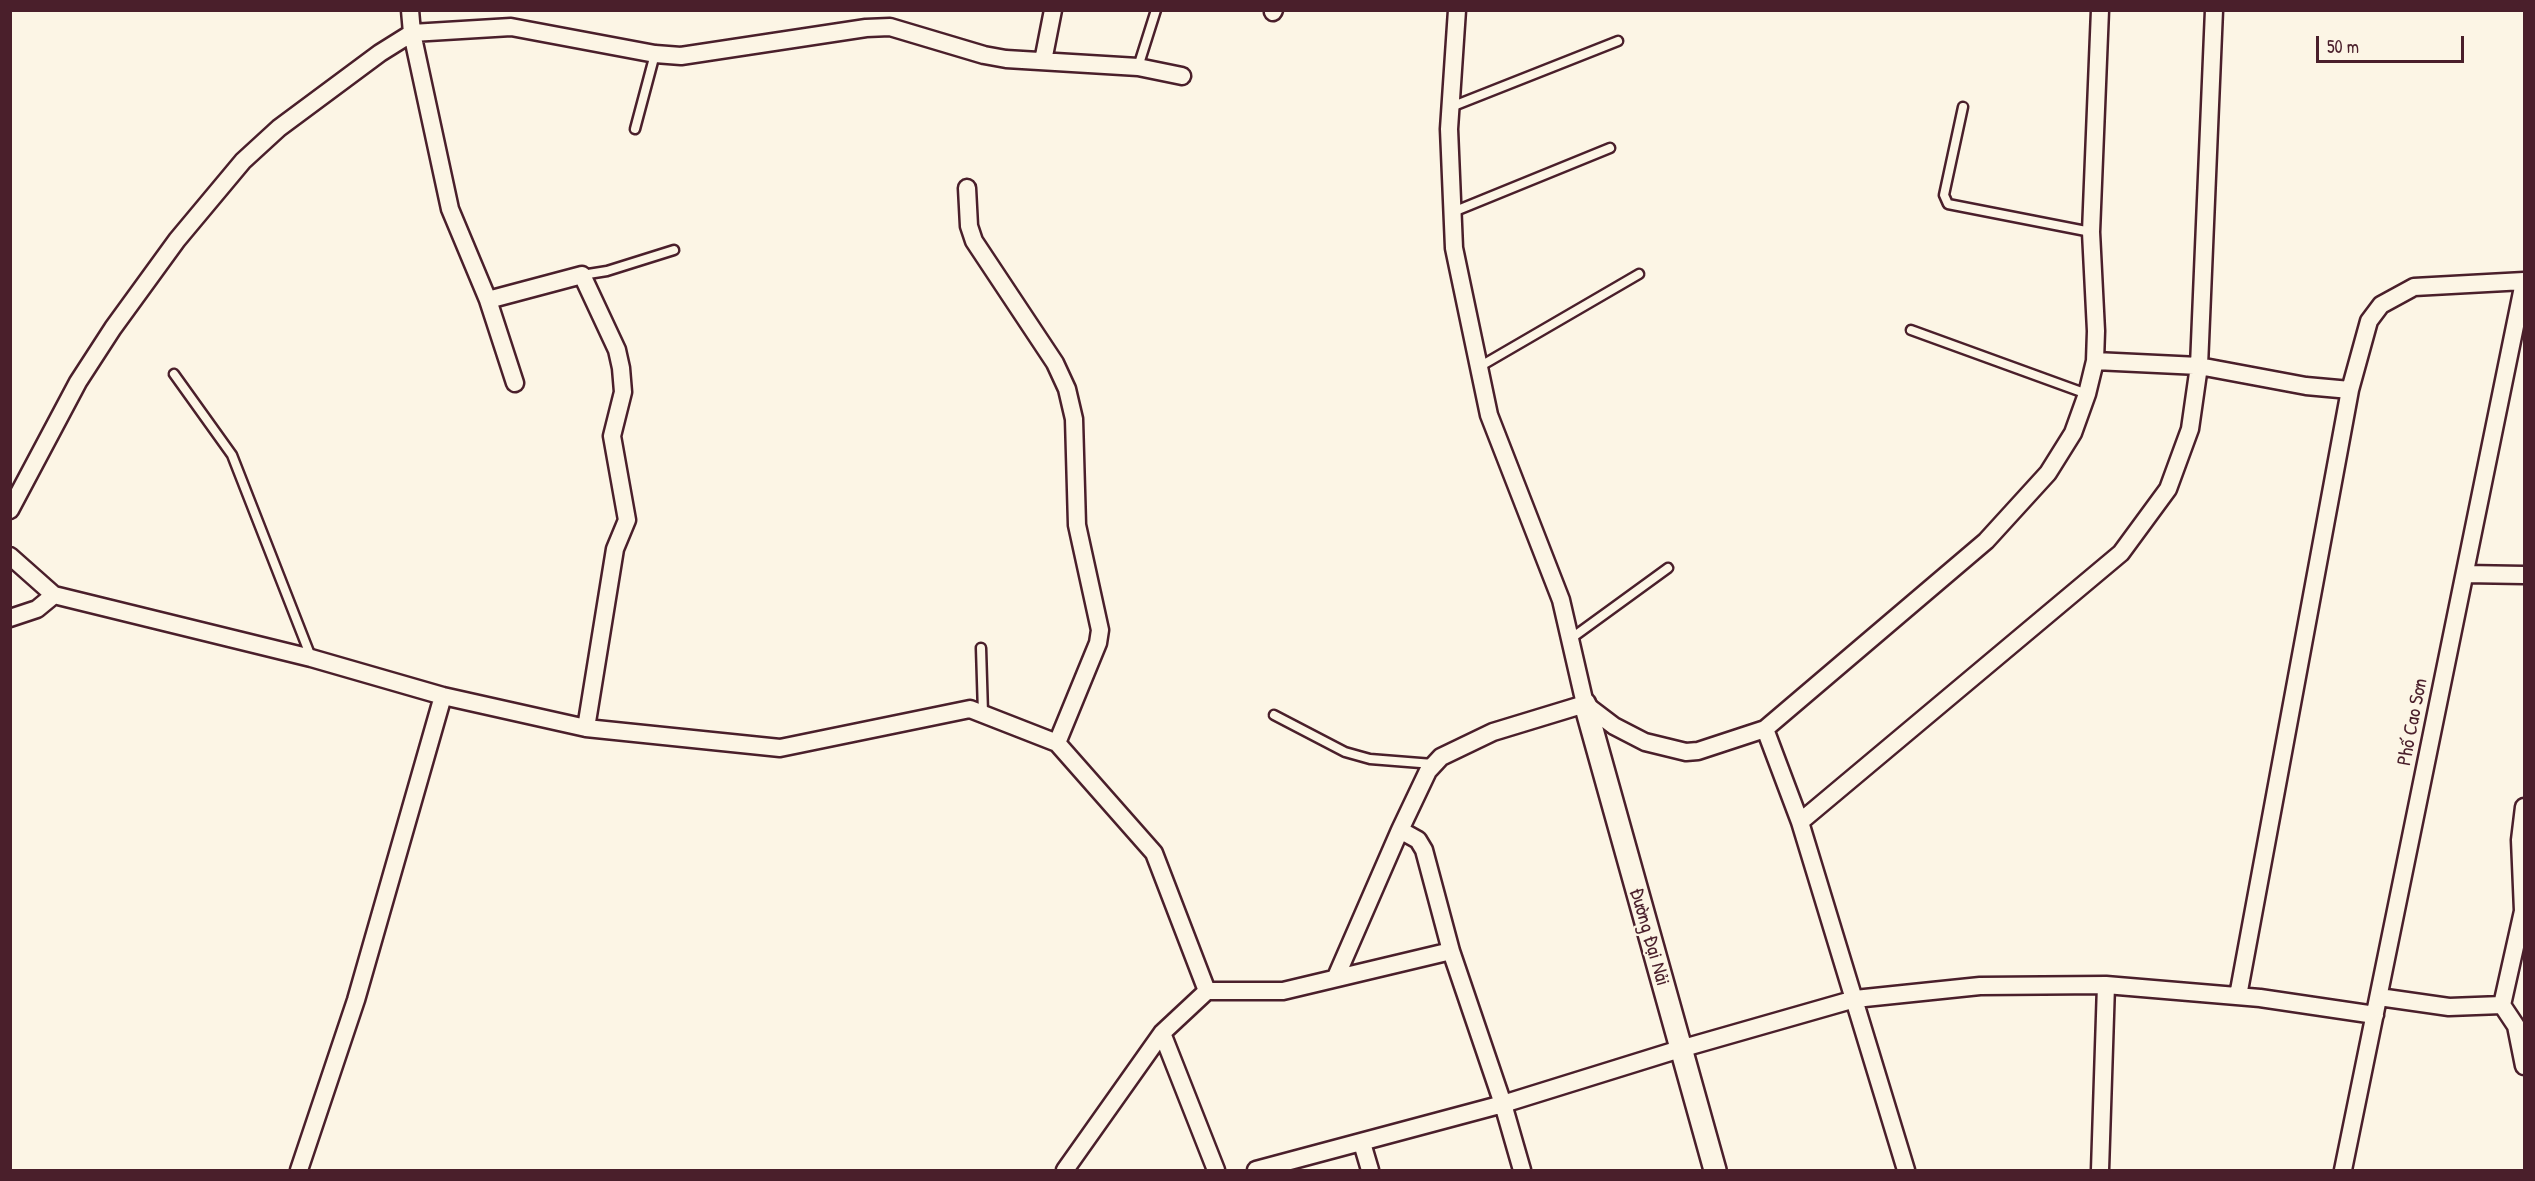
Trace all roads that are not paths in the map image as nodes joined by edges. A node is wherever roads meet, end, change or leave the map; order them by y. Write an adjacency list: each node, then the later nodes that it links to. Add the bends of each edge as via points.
1 (410, 10): 7 (street)
2 (1053, 10): 10 (street)
3 (1156, 10): 11 (lane)
4 (1457, 10): 13 (street)
5 (2100, 10): 19 (street)
6 (2214, 10): 27 (street)
7 (412, 33): 9 (street, via 511,27); 24 (street, via 450,208); 33 (street, via 279,128 243,161 177,240 113,328 78,382)
8 (1618, 42): 13 (lane)
9 (655, 54): 10 (street, via 681,56 890,27 984,55); 15 (lane)
10 (1043, 61): 11 (street)
11 (1138, 67): 12 (street)
12 (1182, 76)
13 (1451, 107): 18 (street)
14 (1963, 107): 19 (lane, via 1944,195 1948,204)
15 (635, 129)
16 (1610, 148): 18 (lane)
17 (967, 188): 49 (street, via 974,241 1055,363 1067,389 1074,419 1077,525 1100,630)
18 (1452, 212): 28 (street, via 1454,248)
19 (2091, 232): 26 (street)
20 (674, 250): 22 (lane)
21 (1638, 274): 28 (lane)
22 (582, 275): 24 (street); 47 (street, via 617,350 621,368 623,392 612,436 627,511 615,549)
23 (2524, 281): 31 (street, via 2414,287 2381,305 2369,321); 36 (street, Phố Cao Sơn)
24 (488, 300): 30 (street)
25 (1911, 330): 32 (lane)
26 (2095, 361): 27 (street); 32 (street)
27 (2199, 366): 31 (street); 52 (street, via 2190,429 2168,489 2121,553)
28 (1479, 367): 40 (street, via 1489,415 1561,600)
29 (174, 374): 42 (lane, via 231,455)
30 (515, 383)
31 (2350, 390): 59 (street)
32 (2087, 394): 48 (street, via 2073,433 2048,473 1986,541)
33 (10, 510)
34 (10, 556): 38 (street)
35 (1668, 568): 40 (lane)
36 (2464, 574): 37 (street); 60 (street, Phố Cao Sơn)
37 (2524, 575)
38 (54, 595): 39 (street, via 37,609); 42 (street)
39 (10, 618)
40 (1569, 640): 44 (street)
41 (981, 648): 45 (lane)
42 (311, 658): 43 (street)
43 (443, 696): 47 (street); 69 (street, via 356,1000)
44 (1584, 704): 48 (street, via 1629,734 1673,750 1698,751); 50 (street, via 1493,732); 65 (street, Đường Đại Nải)
45 (983, 713): 47 (street, via 970,709 955,711 780,748); 49 (street)
46 (1274, 715): 50 (lane, via 1353,754)
47 (586, 728)
48 (1764, 729): 52 (street)
49 (1058, 743): 58 (street, via 1154,853)
50 (1433, 764): 53 (street)
51 (2524, 807): 54 (street, via 2520,840)
52 (1800, 822): 61 (street)
53 (1400, 830): 55 (street, via 1422,844); 56 (street)
54 (2524, 911): 62 (street)
55 (1451, 951): 56 (street); 67 (street)
56 (1336, 977): 58 (street, via 1283,991)
57 (2106, 985): 59 (street); 61 (street, via 1980,986); 77 (street)
58 (1207, 991): 64 (street)
59 (2238, 996): 63 (street)
60 (2379, 997): 62 (street, via 2450,1007); 63 (street, Phố Cao Sơn)
61 (1855, 999): 65 (street); 76 (street)
62 (2502, 1005): 66 (street, via 2516,1026)
63 (2375, 1015): 78 (street, Phố Cao Sơn)
64 (1162, 1033): 70 (street); 71 (street)
65 (1680, 1049): 67 (street); 75 (street, Đường Đại Nải)
66 (2524, 1066)
67 (1503, 1104): 68 (street); 74 (street)
68 (1362, 1143): 72 (street); 73 (street)
69 (299, 1170)
70 (1065, 1170)
71 (1216, 1170)
72 (1256, 1170)
73 (1370, 1170)
74 (1522, 1170)
75 (1715, 1170)
76 (1906, 1170)
77 (2100, 1170)
78 (2343, 1170)

